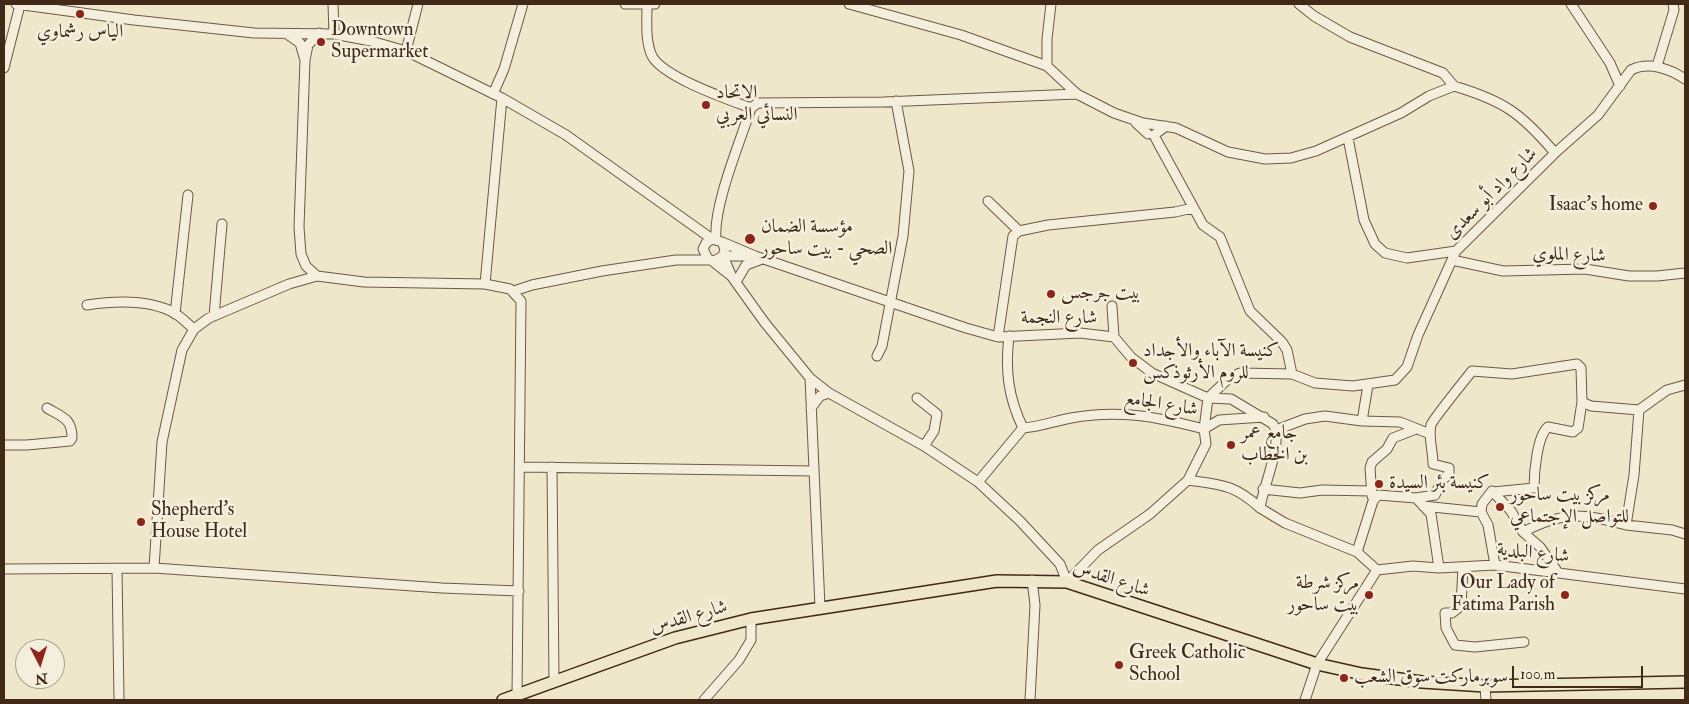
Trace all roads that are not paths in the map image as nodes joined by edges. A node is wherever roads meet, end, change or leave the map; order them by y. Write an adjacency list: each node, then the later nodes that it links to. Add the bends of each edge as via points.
1 (18, 4): 13 (street); 21 (street)
2 (92, 4): 13 (street)
3 (333, 4): 16 (street)
4 (418, 4): 17 (street)
5 (523, 4): 25 (street)
6 (625, 4): 12 (street)
7 (849, 4): 19 (street, via 961,35)
8 (1051, 4): 19 (street)
9 (1299, 4): 23 (street, via 1350,37 1443,72)
10 (1572, 4): 24 (street, via 1610,63)
11 (1673, 4): 20 (street, via 1674,10)
12 (651, 5): 29 (street, via 648,38 656,62 709,93)
13 (90, 14): 15 (street)
14 (319, 33): 15 (street); 16 (street); 18 (street, via 308,44)
15 (287, 34): 18 (street, via 300,43)
16 (334, 34): 17 (street)
17 (406, 51): 25 (street)
18 (305, 60): 50 (street, via 300,254 306,266)
19 (1047, 66): 26 (street)
20 (1656, 66): 22 (street); 24 (street, شارع واد أبو سعدى, via 1631,70)
21 (4, 68)
22 (1685, 79)
23 (1454, 86): 34 (street); 35 (street, via 1500,102 1532,127)
24 (1620, 86): 35 (street, شارع واد أبو سعدى, via 1598,115)
25 (493, 94): 27 (street)
26 (1077, 94): 28 (street); 30 (street)
27 (502, 98): 41 (street, via 566,134); 52 (street)
28 (896, 101): 29 (street, via 758,103); 54 (street, via 909,171 903,236)
29 (751, 108): 41 (street, via 720,205)
30 (1132, 119): 31 (street); 33 (street)
31 (1148, 124): 32 (street); 33 (street, via 1145,128)
32 (1166, 126): 33 (street); 34 (street, via 1228,152 1265,159 1291,158)
33 (1153, 137): 38 (street)
34 (1348, 138): 43 (street, via 1364,220 1375,244 1385,253 1407,258)
35 (1555, 153): 43 (street, شارع واد أبو سعدى)
36 (188, 195): 57 (street)
37 (988, 201): 40 (street)
38 (1193, 208): 40 (street); 64 (street, via 1203,225 1220,237 1250,311 1282,342)
39 (222, 224): 58 (street)
40 (1019, 231): 61 (street, via 1013,236)
41 (716, 240): 42 (street, via 706,243); 44 (street, via 725,249); 45 (street)
42 (703, 249): 46 (street); 47 (street)
43 (1456, 250): 48 (street, شارع واد أبو سعدى)
44 (723, 256): 45 (street); 47 (street); 51 (street)
45 (758, 257): 51 (street); 54 (street)
46 (676, 260): 47 (street); 53 (street, via 602,271)
47 (711, 260): 51 (street)
48 (1452, 260): 49 (street, شارع الملوي, via 1503,270 1585,269 1629,276); 66 (street, شارع واد أبو سعدى, via 1407,367 1394,380)
49 (1685, 273)
50 (317, 276): 52 (street, via 364,282); 58 (street, via 289,284)
51 (734, 280): 65 (street)
52 (485, 284): 53 (street)
53 (514, 291): 84 (street, via 521,301 522,318)
54 (891, 301): 61 (street); 63 (street)
55 (87, 305): 57 (street, via 115,301 136,303)
56 (1112, 306): 62 (street)
57 (176, 314): 59 (street)
58 (214, 316): 59 (street)
59 (194, 329): 104 (street, via 182,350 162,442)
60 (1009, 336): 61 (street, شارع النجمة); 62 (street, شارع النجمة, via 1080,333); 77 (street, via 1007,383 1010,399)
61 (998, 337)
62 (1114, 337): 70 (street, شارع النجمة, via 1152,373)
63 (877, 356)
64 (1292, 374): 66 (street, شارع واد أبو سعدى, via 1315,383); 70 (street, via 1240,373 1228,379)
65 (810, 378): 68 (street); 73 (street)
66 (1368, 385): 76 (street)
67 (1685, 385): 74 (street, via 1667,390)
68 (829, 393): 73 (street, via 820,396); 83 (street)
69 (917, 398): 83 (street, via 937,414 934,431)
70 (1208, 398): 75 (street, شارع النجمة, via 1231,400); 78 (street)
71 (1582, 402): 74 (street, via 1591,406); 81 (street, via 1581,368 1577,364 1512,374 1472,371 1432,423); 91 (street, via 1578,428 1573,432 1548,427 1543,432 1535,464 1534,488)
72 (46, 408): 82 (street, via 69,421 70,441)
73 (812, 408): 86 (street)
74 (1639, 410): 97 (street)
75 (1264, 417): 78 (street, شارع الجامع, via 1219,420); 80 (street)
76 (1362, 421): 79 (street, via 1400,422); 80 (street, via 1325,416 1305,419)
77 (1023, 428): 78 (street, شارع الجامع, via 1070,418 1124,414 1153,416); 88 (street)
78 (1204, 429): 87 (street, via 1206,444)
79 (1416, 429): 81 (street); 90 (street, via 1393,438 1387,449 1372,462)
80 (1276, 430): 89 (street, via 1274,456)
81 (1430, 434): 92 (street, via 1433,464 1449,468 1449,474 1435,495)
82 (4, 445)
83 (924, 446): 88 (street)
84 (520, 467): 85 (street); 112 (street)
85 (552, 468): 86 (street); 117 (street)
86 (814, 472): 113 (street)
87 (1188, 480): 95 (street, via 1232,487); 110 (street, via 1150,514 1098,550)
88 (978, 482): 110 (street, via 1060,564)
89 (1263, 489): 90 (street, via 1300,493); 95 (street)
90 (1371, 491): 93 (street)
91 (1492, 491): 96 (street, via 1482,504); 98 (street, via 1511,511)
92 (1416, 498): 93 (street, via 1384,495); 94 (street)
93 (1373, 501): 100 (street)
94 (1423, 506): 96 (street); 105 (street, via 1431,514)
95 (1260, 508): 100 (street, via 1285,523)
96 (1481, 512): 101 (street, via 1488,525)
97 (1626, 525): 98 (street, via 1588,515 1545,521); 99 (street)
98 (1523, 532): 108 (street, via 1540,547)
99 (1685, 534)
100 (1357, 552): 107 (street)
101 (1495, 565): 102 (street, شارع البلدية); 108 (street, شارع البلدية)
102 (1463, 567): 105 (street, شارع البلدية); 115 (street, via 1461,606 1452,613 1445,613 1446,628 1455,645 1475,647)
103 (4, 568): 106 (street)
104 (154, 568): 106 (street); 112 (street, via 442,588)
105 (1439, 568): 107 (street, شارع البلدية, via 1413,566)
106 (117, 569): 121 (street)
107 (1377, 570): 116 (street)
108 (1557, 571): 111 (street, شارع البلدية)
109 (1032, 580): 110 (main road, شارع القدس); 113 (main road, شارع القدس, via 997,581); 124 (street, via 1035,605)
110 (1067, 582): 116 (main road, شارع القدس)
111 (1685, 589)
112 (519, 590): 120 (street)
113 (820, 607): 114 (main road, شارع القدس)
114 (751, 619): 117 (main road, شارع القدس, via 675,638); 123 (street, via 752,640)
115 (1524, 642)
116 (1317, 664): 119 (main road, شارع القدس, via 1422,682); 125 (street)
117 (554, 682): 120 (main road, شارع القدس)
118 (1685, 682): 119 (main road, شارع القدس)
119 (1485, 686): 126 (street)
120 (518, 696): 122 (main road, شارع القدس)
121 (119, 700)
122 (503, 700)
123 (704, 700)
124 (1030, 700)
125 (1305, 700)
126 (1486, 700)

